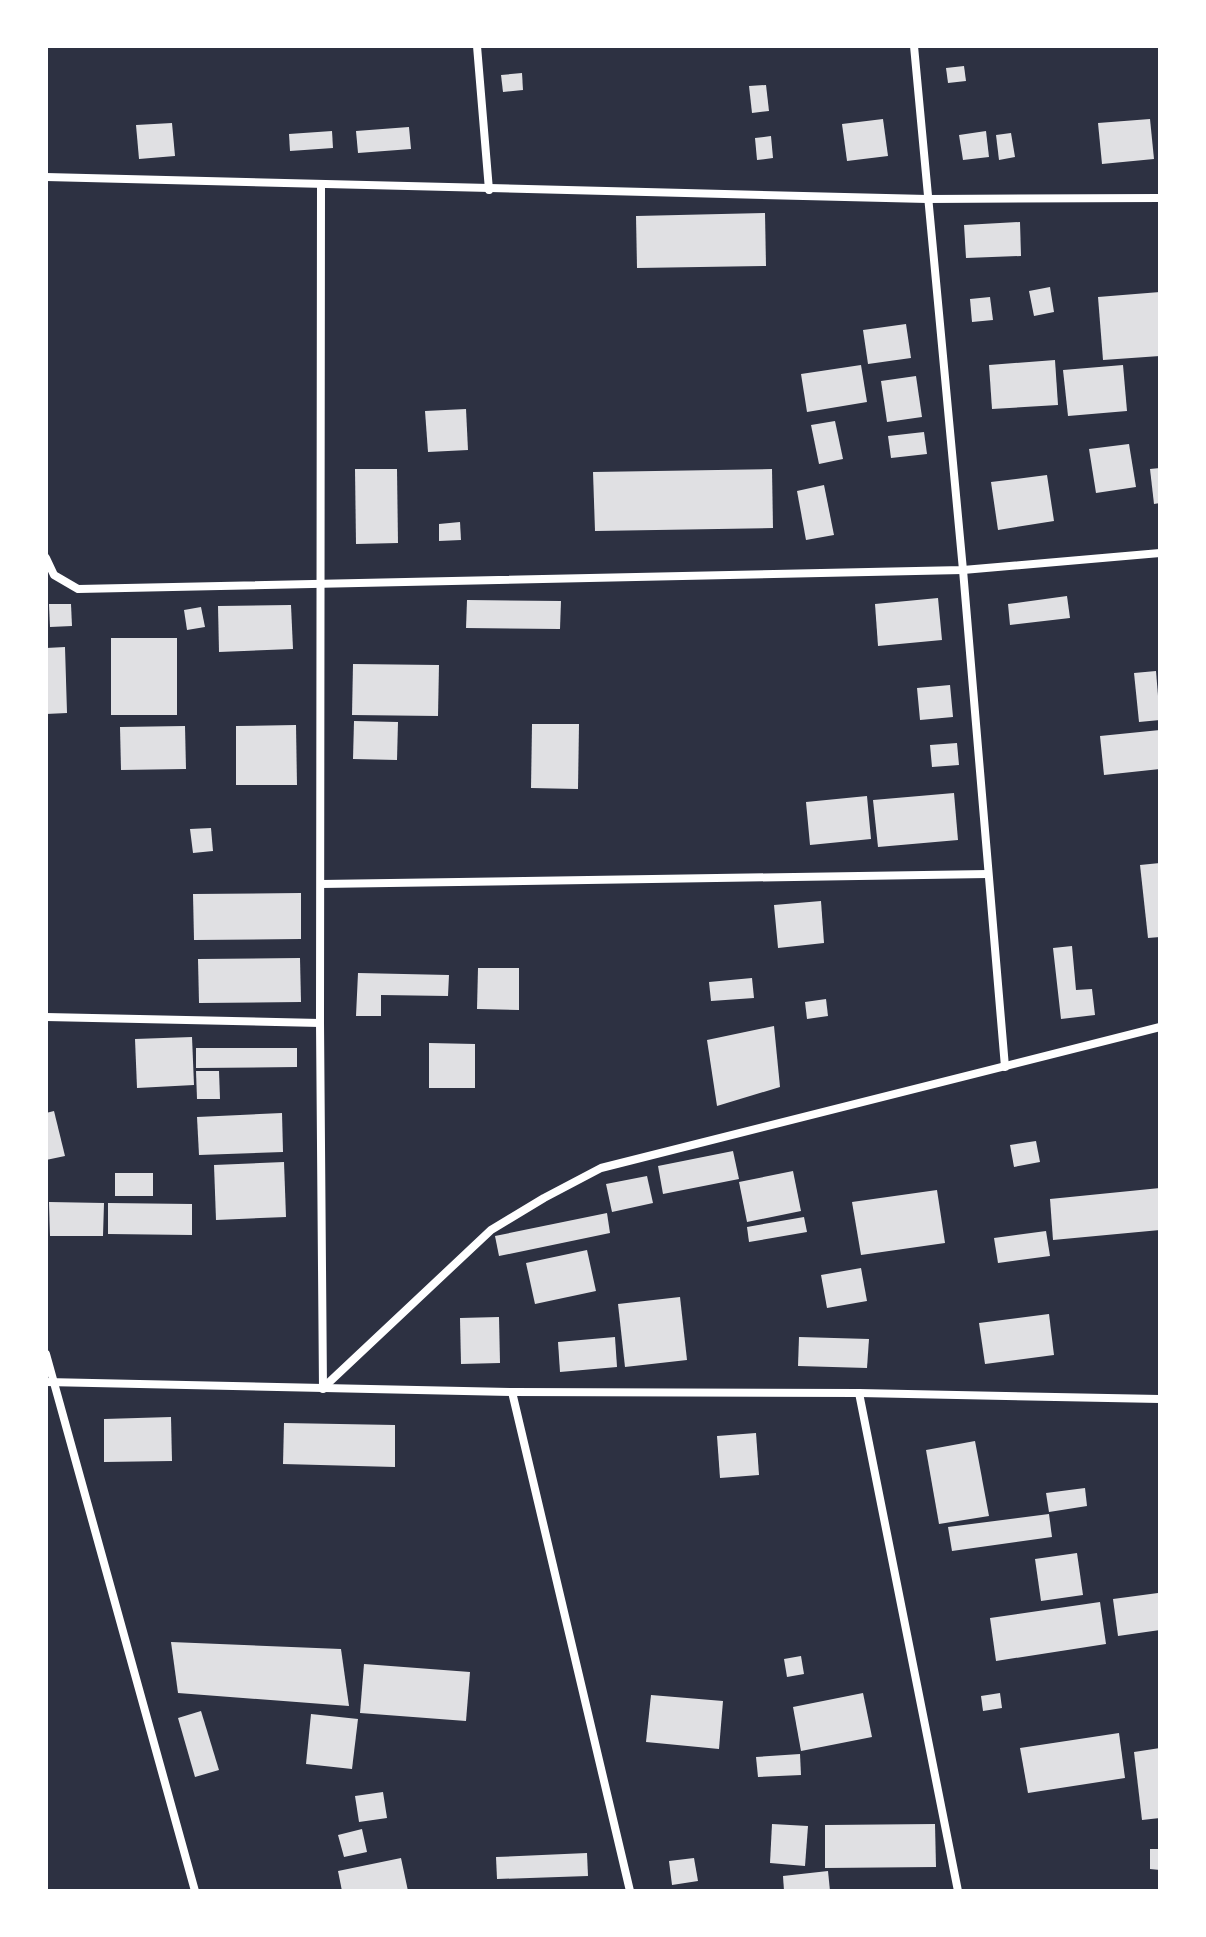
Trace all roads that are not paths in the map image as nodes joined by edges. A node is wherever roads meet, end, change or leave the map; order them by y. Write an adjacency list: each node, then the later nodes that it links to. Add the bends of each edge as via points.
1 (477, 46): 5 (street)
2 (914, 46): 7 (street)
3 (46, 177): 4 (street)
4 (321, 185): 5 (street); 11 (street)
5 (489, 190): 7 (street)
6 (1160, 198): 7 (street)
7 (927, 199): 10 (street)
8 (1160, 553): 10 (street)
9 (46, 558): 11 (street, via 54,575 78,589)
10 (963, 570): 11 (street); 12 (street)
11 (322, 583): 13 (street)
12 (988, 874): 13 (street); 17 (street)
13 (321, 884): 15 (street)
14 (46, 1017): 15 (street)
15 (320, 1023): 20 (street)
16 (1160, 1027): 17 (street)
17 (1005, 1067): 20 (street, via 601,1168 491,1230)
18 (46, 1354): 19 (street)
19 (50, 1382): 20 (street); 24 (street)
20 (323, 1389): 21 (street)
21 (512, 1392): 22 (street); 25 (street)
22 (859, 1393): 23 (street); 26 (street)
23 (1160, 1399)
24 (195, 1891)
25 (630, 1891)
26 (958, 1891)

